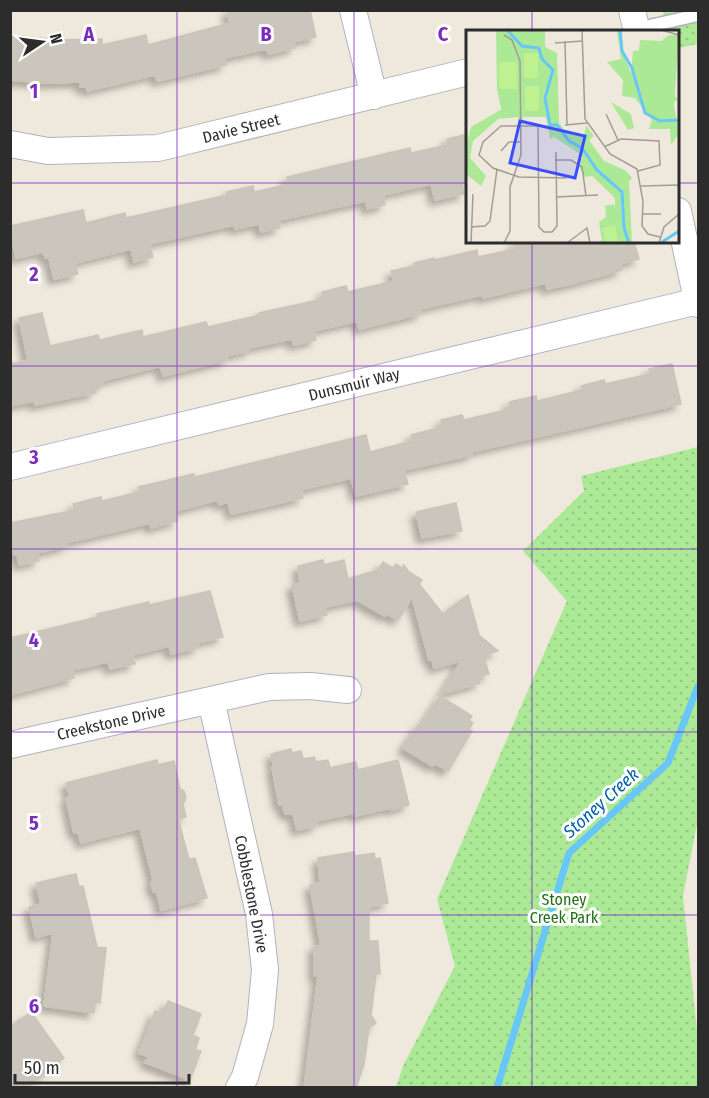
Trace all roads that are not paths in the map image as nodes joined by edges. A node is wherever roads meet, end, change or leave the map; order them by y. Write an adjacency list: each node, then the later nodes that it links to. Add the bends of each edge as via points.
1 (353, 10): 5 (street)
2 (699, 15): 3 (lane)
3 (633, 26)
4 (466, 73): 5 (street, Davie Street)
5 (374, 96): 6 (street, Davie Street, via 158,148 48,151)
6 (10, 144)
7 (679, 216): 8 (street)
8 (698, 303): 9 (street, Dunsmuir Way)
9 (10, 467)
10 (348, 690): 11 (street, Creekstone Drive, via 269,687)
11 (211, 700): 12 (street, Creekstone Drive); 13 (street, Cobblestone Drive, via 259,914 265,970 260,1024)
12 (10, 745)
13 (240, 1088)

